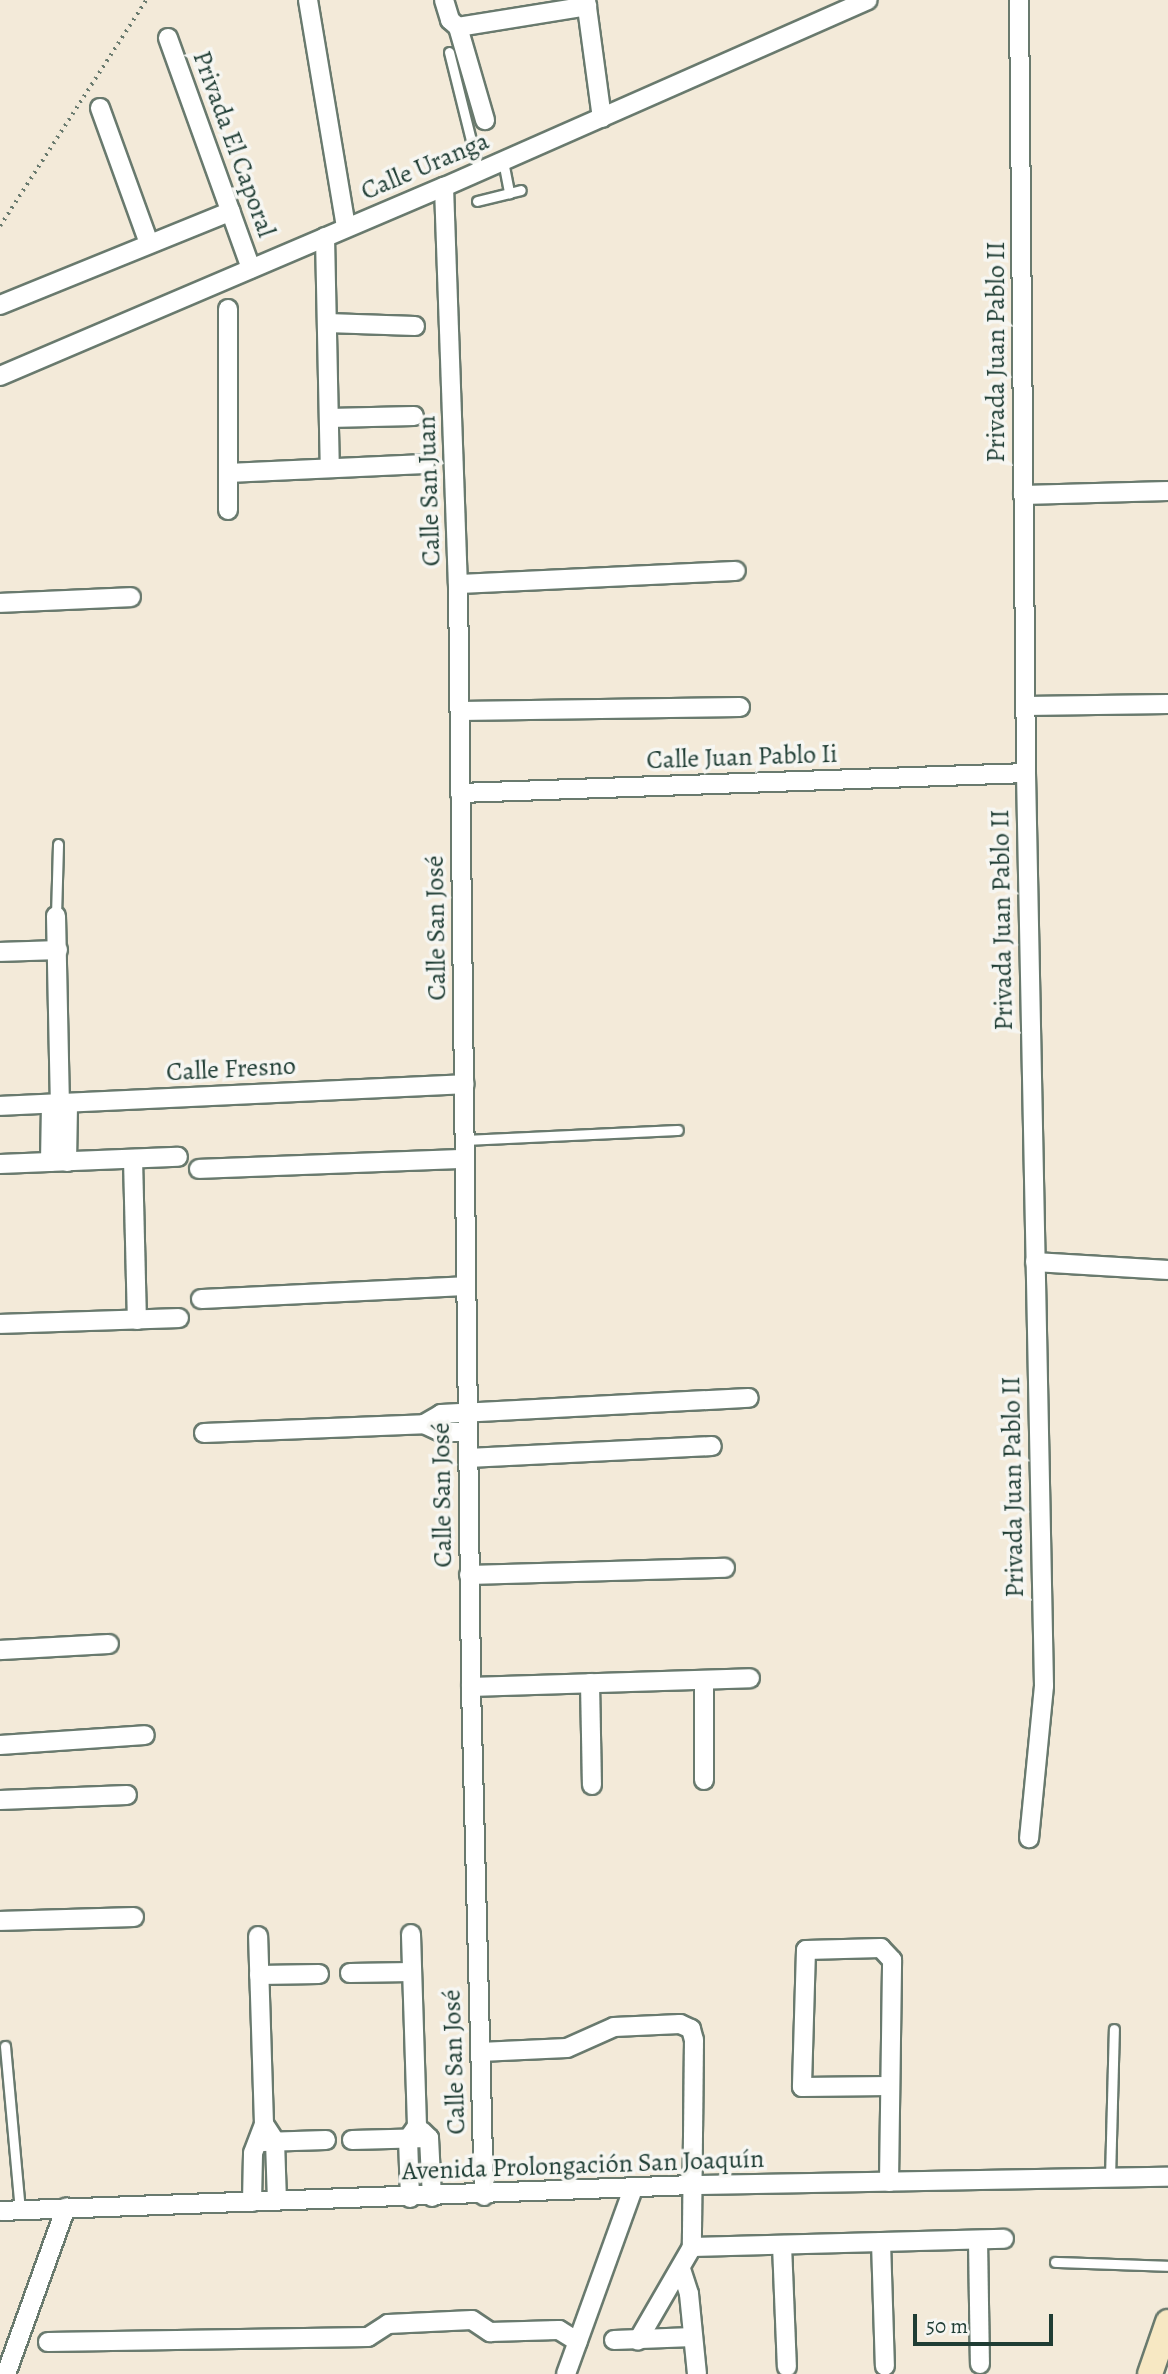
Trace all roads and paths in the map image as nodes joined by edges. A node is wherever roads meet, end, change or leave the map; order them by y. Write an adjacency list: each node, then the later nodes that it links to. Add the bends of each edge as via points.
1 (146, 0): 20 (path)
2 (308, 0): 21 (street)
3 (444, 0): 7 (street)
4 (868, 0): 11 (street, Calle Uranga)
5 (1019, 0): 36 (street, Privada Juan Pablo II)
6 (587, 3): 7 (street); 11 (street)
7 (457, 27): 12 (street)
8 (169, 38): 19 (street, Privada El Caporal)
9 (449, 51): 14 (lane)
10 (100, 108): 23 (street)
11 (602, 118): 13 (street, Calle Uranga)
12 (485, 120)
13 (503, 161): 14 (street, Calle Uranga); 17 (lane)
14 (479, 172): 15 (street, Calle Uranga)
15 (444, 187): 21 (street, Calle Uranga); 39 (street, Calle San Juan)
16 (521, 190): 17 (lane)
17 (509, 193): 18 (lane)
18 (477, 201)
19 (231, 211): 23 (street); 24 (street, Privada El Caporal)
20 (0, 226)
21 (346, 228): 22 (street, Calle Uranga)
22 (325, 237): 24 (street, Calle Uranga); 27 (street)
23 (149, 243): 25 (street)
24 (251, 268): 29 (street, Calle Uranga)
25 (0, 305)
26 (228, 309): 34 (street)
27 (327, 323): 28 (street); 31 (street)
28 (415, 326)
29 (0, 376)
30 (414, 416): 31 (street)
31 (329, 418): 33 (street)
32 (425, 464): 33 (street)
33 (330, 468): 34 (street)
34 (228, 473): 37 (street)
35 (1168, 491): 36 (street)
36 (1023, 495): 43 (street, Privada Juan Pablo II)
37 (228, 510)
38 (736, 571): 39 (street)
39 (458, 584): 45 (street, Calle San Juan)
40 (131, 597): 41 (street)
41 (0, 603)
42 (1168, 704): 43 (street)
43 (1025, 706): 46 (street, Privada Juan Pablo II)
44 (740, 707): 45 (street)
45 (460, 712): 47 (street, Calle San Juan)
46 (1026, 773): 47 (street, Calle Juan Pablo Ii); 63 (street, Privada Juan Pablo II)
47 (460, 793): 52 (street, Calle San José)
48 (58, 844): 49 (lane)
49 (56, 916): 50 (street)
50 (58, 950): 51 (street); 53 (street)
51 (0, 952)
52 (464, 1084): 53 (street, Calle Fresno); 56 (street, Calle San José)
53 (59, 1103): 54 (street, Calle Fresno); 60 (street)
54 (0, 1106)
55 (678, 1130): 56 (lane)
56 (464, 1140): 59 (street, Calle San José)
57 (178, 1157): 58 (street)
58 (133, 1158): 60 (street); 68 (street)
59 (464, 1158): 62 (street); 65 (street, Calle San José)
60 (58, 1162): 61 (street)
61 (0, 1164)
62 (199, 1169)
63 (1035, 1262): 64 (street); 91 (street, Privada Juan Pablo II, via 1044,1686)
64 (1168, 1270)
65 (466, 1286): 66 (street); 71 (street, Calle San José)
66 (201, 1299)
67 (179, 1318): 68 (street)
68 (137, 1320): 69 (street)
69 (0, 1324)
70 (749, 1398): 71 (street)
71 (467, 1413): 72 (street, via 441,1414); 73 (street, Calle San José)
72 (424, 1424): 73 (street, via 442,1432); 74 (street)
73 (467, 1432): 76 (street, Calle San José)
74 (204, 1433)
75 (712, 1446): 76 (street)
76 (468, 1458): 78 (street, Calle San José)
77 (725, 1568): 78 (street)
78 (469, 1575): 84 (street, Calle San José)
79 (109, 1644): 80 (street)
80 (0, 1650)
81 (750, 1678): 82 (street)
82 (704, 1680): 83 (street); 87 (street)
83 (590, 1683): 84 (street); 88 (street)
84 (471, 1687): 102 (street, Calle San José)
85 (145, 1735): 86 (street)
86 (0, 1745)
87 (704, 1780)
88 (592, 1785)
89 (127, 1795): 90 (street)
90 (0, 1800)
91 (1029, 1838)
92 (134, 1917): 93 (street)
93 (0, 1921)
94 (411, 1934): 96 (street)
95 (258, 1936): 99 (street)
96 (412, 1972): 97 (street); 105 (street)
97 (350, 1973)
98 (319, 1974): 99 (street)
99 (259, 1975): 104 (street)
100 (1114, 2029): 111 (lane)
101 (5, 2046): 121 (lane)
102 (480, 2052): 113 (street, via 567,2048 614,2027 680,2024 691,2029); 115 (street, Calle San José)
103 (889, 2086): 103 (street, via 802,2087 806,1950 881,1948 889,1952); 112 (street)
104 (264, 2124): 108 (street); 109 (street)
105 (418, 2134): 107 (street); 116 (street); 117 (street)
106 (326, 2140): 108 (street)
107 (352, 2140)
108 (275, 2141): 109 (street); 118 (street)
109 (255, 2142): 119 (street)
110 (1168, 2177): 111 (street, Avenida Prolongación San Joaquín)
111 (1110, 2178): 112 (street, Avenida Prolongación San Joaquín)
112 (889, 2182): 113 (street, Avenida Prolongación San Joaquín)
113 (694, 2185): 114 (street, Avenida Prolongación San Joaquín); 127 (street)
114 (633, 2189): 115 (street, Avenida Prolongación San Joaquín); 136 (street)
115 (484, 2196): 116 (street, Avenida Prolongación San Joaquín)
116 (432, 2197): 117 (street, Avenida Prolongación San Joaquín)
117 (410, 2198): 118 (street, Avenida Prolongación San Joaquín)
118 (277, 2201): 119 (street, Avenida Prolongación San Joaquín)
119 (252, 2202): 120 (street, Avenida Prolongación San Joaquín)
120 (66, 2207): 121 (street, Avenida Prolongación San Joaquín); 140 (street)
121 (20, 2210): 122 (street, Avenida Prolongación San Joaquín)
122 (0, 2211)
123 (1004, 2239): 124 (street)
124 (978, 2240): 125 (street); 137 (street)
125 (881, 2242): 126 (street); 138 (street)
126 (782, 2245): 127 (street); 139 (street)
127 (692, 2247): 130 (street)
128 (1055, 2262): 129 (lane)
129 (1168, 2266)
130 (681, 2269): 132 (street, via 689,2294); 134 (street)
131 (1166, 2331): 143 (main road)
132 (693, 2337): 134 (street); 142 (street)
133 (614, 2340): 134 (street)
134 (638, 2340)
135 (48, 2342): 136 (street, via 368,2337 388,2324 472,2320 490,2332 559,2330)
136 (578, 2342): 141 (street)
137 (980, 2364)
138 (885, 2366)
139 (787, 2367)
140 (6, 2374)
141 (566, 2374)
142 (697, 2374)
143 (1150, 2374)

